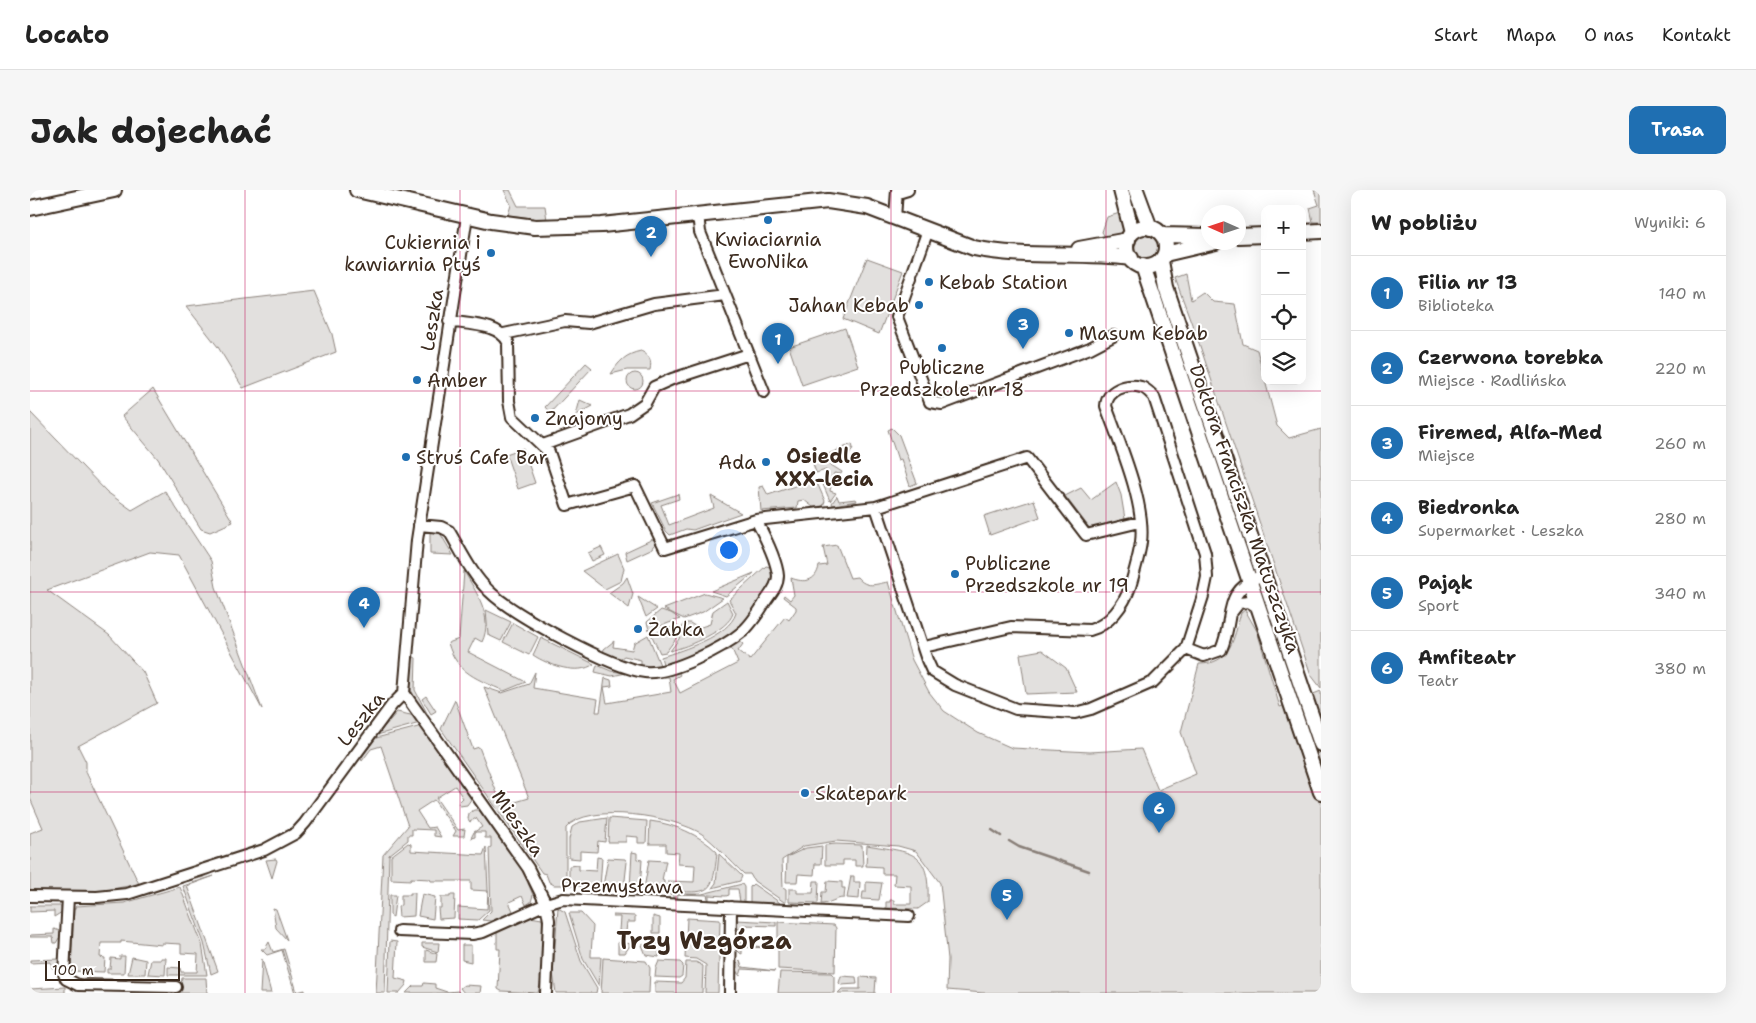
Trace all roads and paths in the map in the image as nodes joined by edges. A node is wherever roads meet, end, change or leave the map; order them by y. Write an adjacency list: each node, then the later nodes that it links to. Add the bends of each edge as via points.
1 (114, 190): 6 (main road)
2 (358, 190): 8 (main road)
3 (1121, 190): 16 (main road)
4 (1136, 190): 11 (main road)
5 (901, 191): 9 (street)
6 (30, 208)
7 (698, 214): 8 (main road, via 557,228); 9 (main road, via 828,201 859,205); 23 (street, via 700,232)
8 (467, 216): 24 (street, Leszka)
9 (895, 218): 10 (main road)
10 (928, 230): 19 (main road, via 987,251); 26 (street, via 897,317 930,402 942,404 1090,348)
11 (1156, 231): 14 (main road); 16 (main road, via 1144,227); 20 (main road, via 1166,246)
12 (1321, 231): 13 (main road)
13 (1306, 232)
14 (1201, 235)
15 (1261, 235): 17 (main road)
16 (1130, 236): 19 (main road, via 1110,245); 21 (main road, via 1127,246)
17 (1246, 237)
18 (1201, 246): 20 (main road)
19 (1044, 254): 21 (main road)
20 (1163, 257): 22 (main road, via 1153,266); 34 (main road, Doktora Franciszka Matuszczyka, via 1166,288)
21 (1130, 258): 22 (main road)
22 (1143, 266): 34 (main road, Doktora Franciszka Matuszczyka)
23 (725, 295): 25 (street, via 654,304 589,323 565,321); 27 (street)
24 (450, 321): 25 (street, via 494,329); 33 (street, Leszka)
25 (504, 334): 29 (street, via 508,342 512,417)
26 (1113, 336)
27 (748, 354): 28 (street); 29 (street, via 654,387 645,403 629,414)
28 (764, 392)
29 (546, 448): 31 (street, via 567,505 635,486 665,548)
30 (876, 507): 31 (street); 32 (street, via 1027,458 1086,535); 37 (street)
31 (756, 520): 33 (street, via 778,575 776,586 743,631 728,642 668,669 647,672 632,669 558,636 510,608 488,591 449,531)
32 (1140, 522): 37 (street, via 1141,542 1126,598 1099,628 1011,627); 38 (street, via 1135,491 1106,406 1106,399 1112,392 1132,386 1144,387 1154,397 1205,553 1207,577)
33 (419, 525): 39 (street, Leszka)
34 (1256, 578): 35 (main road, Doktora Franciszka Matuszczyka); 36 (street, via 1239,590 1232,600); 40 (main road, Doktora Franciszka Matuszczyka, via 1306,698)
35 (1257, 607): 36 (street, via 1248,602 1239,603); 41 (main road, Doktora Franciszka Matuszczyka)
36 (1230, 615): 38 (street, via 1221,650 1204,656)
37 (924, 648): 38 (street, via 932,671 955,685 1016,709 1084,711 1153,682)
38 (1186, 649)
39 (404, 693): 43 (street, Leszka, via 306,822 284,842 127,894); 44 (street, Mieszka, via 528,868)
40 (1321, 744)
41 (1321, 792)
42 (30, 896): 43 (street, Leszka)
43 (68, 896): 48 (street, via 66,979 78,985)
44 (546, 904): 45 (street, Przemysława, via 563,899); 47 (street, Przemysława, via 483,932); 49 (street, Mieszka)
45 (731, 908): 46 (street, Przemysława); 50 (street)
46 (909, 916)
47 (399, 931)
48 (176, 987)
49 (546, 993)
50 (730, 993)

